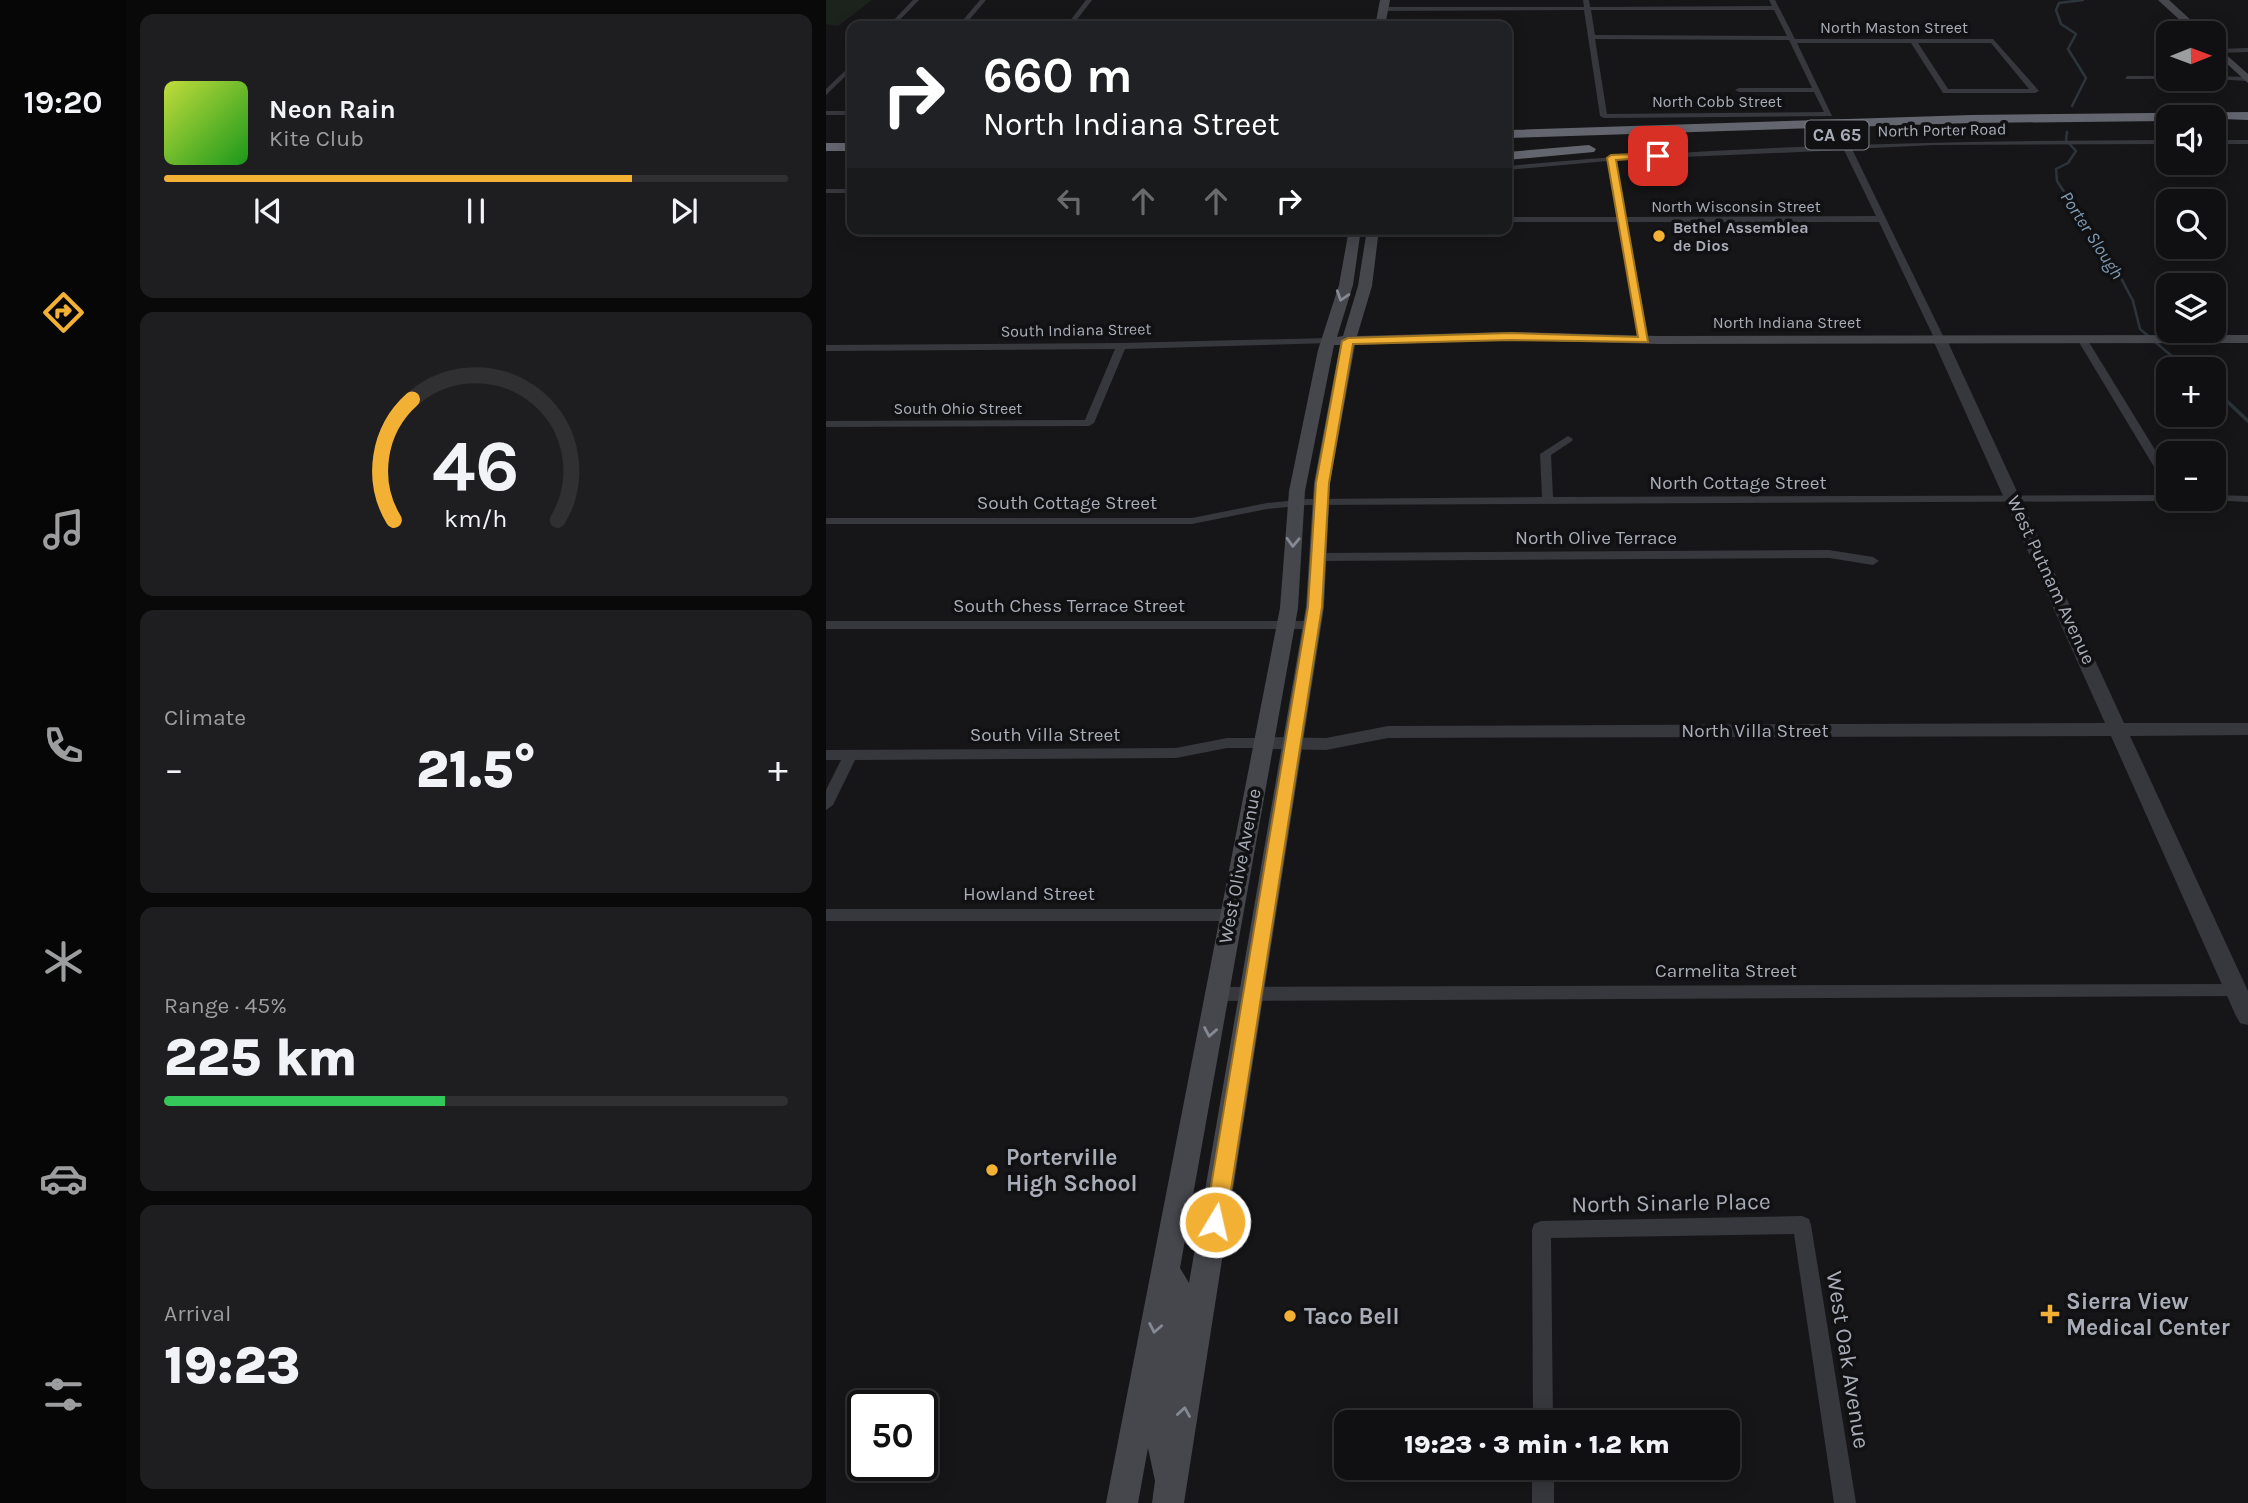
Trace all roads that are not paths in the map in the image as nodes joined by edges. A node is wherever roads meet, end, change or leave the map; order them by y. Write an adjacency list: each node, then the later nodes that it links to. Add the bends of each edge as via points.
1 (916, 0): 10 (street)
2 (983, 0): 11 (street)
3 (1089, 0): 12 (street)
4 (1772, 0): 8 (street)
5 (2163, 0): 13 (main road)
6 (1384, 4): 9 (street)
7 (1587, 4): 8 (street); 9 (street); 14 (street)
8 (1776, 8): 15 (street)
9 (1396, 9)
10 (896, 21)
11 (965, 21)
12 (1073, 21)
13 (2187, 21)
14 (1593, 37): 15 (street, North Maston Street); 26 (street, North Cobb Street, via 1604,116 1829,114)
15 (1793, 39): 16 (street, North Maston Street); 26 (street)
16 (1913, 41): 16 (street, North Maston Street, via 1946,91 2035,91 1993,41)
17 (2226, 49): 18 (street)
18 (2248, 50)
19 (2226, 59): 24 (main road)
20 (847, 71): 27 (street)
21 (2127, 78): 22 (street)
22 (2156, 78)
23 (2226, 78): 24 (street)
24 (2247, 79)
25 (1739, 90): 26 (street)
26 (1817, 90)
27 (826, 93)
28 (826, 113): 29 (street)
29 (847, 113)
30 (2248, 116): 32 (highway, CA 65)
31 (1512, 119): 32 (highway)
32 (1843, 123): 36 (highway, CA 65)
33 (2226, 127): 34 (highway)
34 (2248, 127)
35 (2156, 128): 37 (highway, CA 65)
36 (1512, 134)
37 (1856, 134): 43 (highway, CA 65); 47 (highway)
38 (826, 137): 39 (highway)
39 (847, 137)
40 (2156, 142): 46 (street, North Porter Road)
41 (2226, 142): 42 (street)
42 (2248, 142)
43 (1512, 143)
44 (826, 147): 45 (highway)
45 (847, 147)
46 (1847, 147): 48 (street, North Porter Road); 52 (street, West Putnam Avenue)
47 (1512, 156)
48 (1611, 158): 49 (street, North Porter Road); 54 (street)
49 (1512, 168)
50 (826, 191): 51 (street)
51 (847, 191)
52 (1881, 219): 54 (street, North Wisconsin Street); 59 (street, West Putnam Avenue)
53 (1512, 220): 54 (street, North Wisconsin Street)
54 (1624, 220): 58 (street)
55 (1354, 235): 61 (main road, West Olive Avenue, one-way to 61)
56 (1372, 235): 61 (main road, West Olive Avenue, via 1365,286)
57 (2082, 339): 59 (main road, North Indiana Street); 60 (main road, North Indiana Street); 66 (street)
58 (1644, 340): 59 (main road, North Indiana Street); 61 (main road, North Indiana Street, via 1498,336)
59 (1940, 340): 70 (street, West Putnam Avenue)
60 (2247, 340)
61 (1338, 341): 62 (street, South Indiana Street); 72 (main road, West Olive Avenue)
62 (1121, 346): 63 (street, South Indiana Street); 64 (street, South Ohio Street, via 1089,423)
63 (826, 348)
64 (826, 424)
65 (1568, 439): 71 (street, via 1545,454)
66 (2156, 460)
67 (2156, 498): 70 (street, North Cottage Street)
68 (2226, 498): 69 (street)
69 (2248, 499)
70 (2014, 500): 71 (street, North Cottage Street); 80 (street, West Putnam Avenue)
71 (1548, 501): 72 (street, North Cottage Street)
72 (1307, 502): 73 (street, South Cottage Street, via 1192,521); 74 (main road, West Olive Avenue); 77 (main road, West Olive Avenue, one-way to 77)
73 (826, 521)
74 (1319, 557): 75 (street, North Olive Terrace, via 1829,554); 78 (main road, West Olive Avenue)
75 (1873, 561)
76 (826, 625): 77 (street, South Chess Terrace Street)
77 (1286, 625): 78 (street, South Chess Terrace Street); 81 (main road, West Olive Avenue)
78 (1312, 625): 82 (main road, West Olive Avenue)
79 (2248, 729): 80 (street, North Villa Street)
80 (2120, 730): 82 (street, North Villa Street, via 1388,732 1326,744); 88 (street, West Putnam Avenue)
81 (1263, 743): 82 (street, North Villa Street); 84 (street, South Villa Street, via 1227,743 1176,753); 87 (main road, West Olive Avenue)
82 (1293, 743): 89 (main road, West Olive Avenue)
83 (826, 755): 84 (street, South Villa Street)
84 (850, 755): 85 (street)
85 (826, 805)
86 (826, 915): 87 (street, Howland Street)
87 (1231, 915): 90 (main road, West Olive Avenue)
88 (2236, 990): 89 (street, Carmelita Street); 91 (street, West Putnam Avenue)
89 (1252, 993): 90 (street, Carmelita Street); 96 (main road, West Olive Avenue, one-way to 89)
90 (1216, 994): 93 (main road, West Olive Avenue, one-way to 93)
91 (2248, 1016)
92 (1802, 1225): 94 (street, North Sinarle Place, via 1541,1230); 99 (street, West Oak Avenue)
93 (1166, 1271): 96 (main road, via 1178,1290 1181,1310 1163,1442); 97 (main road, West Olive Avenue, one-way to 97)
94 (1543, 1410)
95 (1543, 1480): 98 (street)
96 (1170, 1494)
97 (1122, 1503)
98 (1543, 1503)
99 (1845, 1503)

